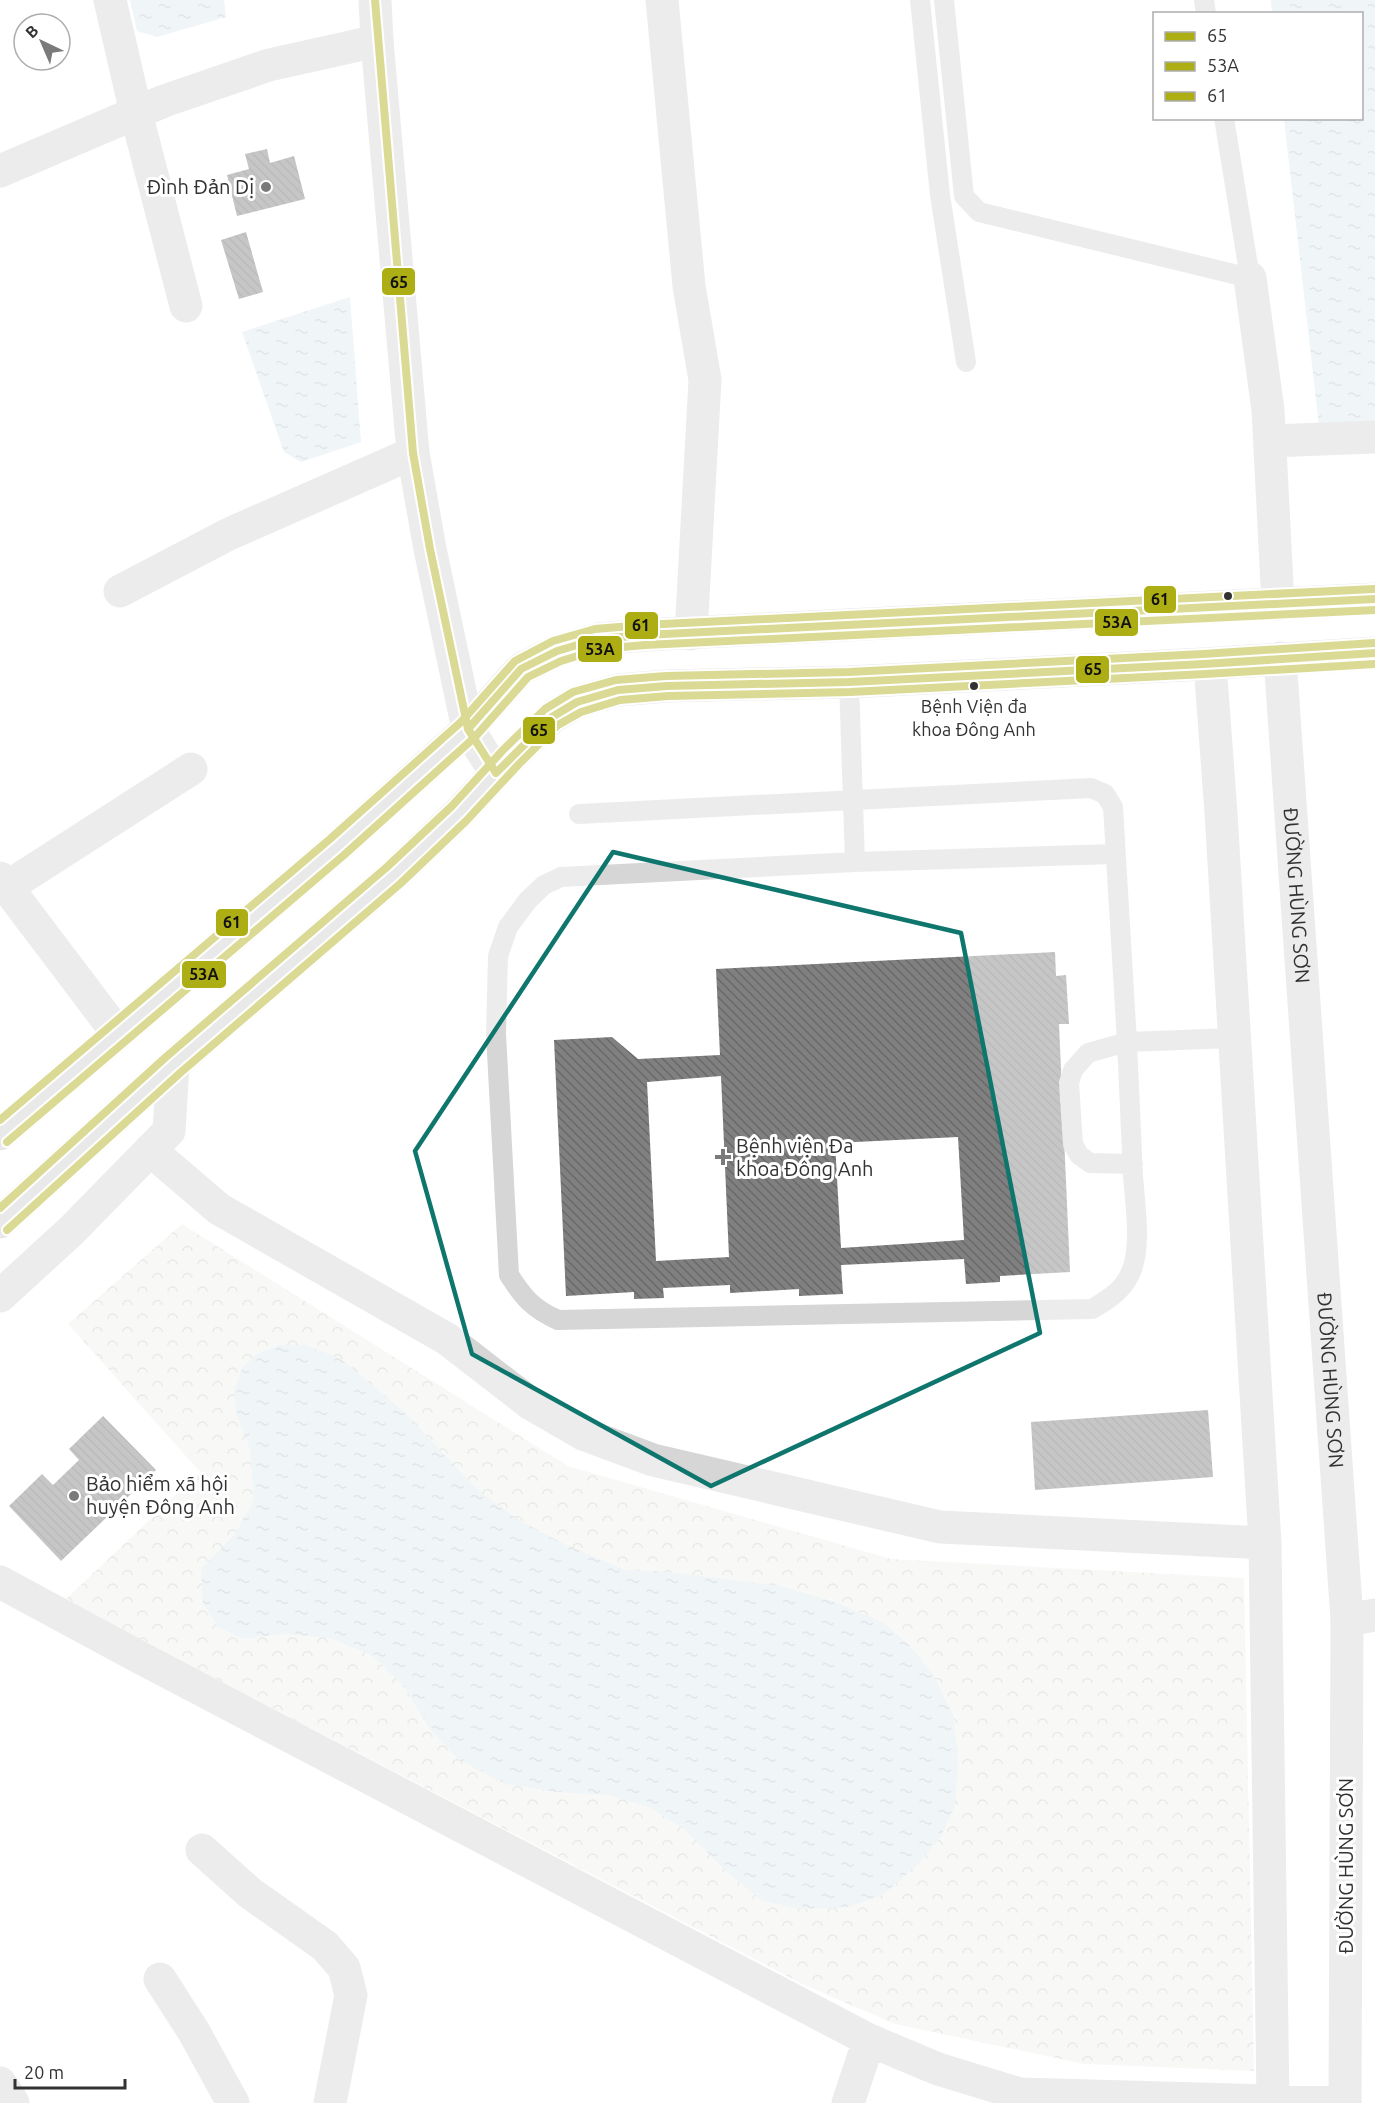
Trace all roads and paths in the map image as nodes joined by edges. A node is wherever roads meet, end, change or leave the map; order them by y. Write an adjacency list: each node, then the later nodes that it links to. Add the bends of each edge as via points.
1 (110, 0): 7 (street)
2 (375, 0): 6 (street)
3 (662, 0): 19 (street, via 689,286 705,380)
4 (920, 0): 12 (lane, via 940,195)
5 (944, 0): 10 (lane, via 963,196 979,212)
6 (377, 41): 7 (street, via 269,65); 15 (street)
7 (150, 107): 9 (street); 11 (street)
8 (1224, 120): 10 (lane)
9 (0, 171)
10 (1250, 279): 14 (street)
11 (186, 306)
12 (966, 362)
13 (1375, 437): 14 (street)
14 (1271, 441): 18 (street)
15 (413, 453): 16 (street, via 229,534); 24 (street)
16 (120, 591)
17 (1375, 599): 18 (main road)
18 (1278, 604): 19 (main road)
19 (691, 634): 24 (main road, via 598,639 557,651 521,669)
20 (1375, 653): 21 (main road)
21 (1280, 658): 22 (main road); 43 (street, ĐƯỜNG HÙNG SƠN)
22 (1210, 664): 23 (main road); 33 (street)
23 (849, 682): 26 (main road, via 618,690 576,702 552,717); 27 (lane)
24 (468, 729): 26 (street); 32 (main road)
25 (191, 769): 31 (street)
26 (496, 773): 35 (main road, via 394,875)
27 (853, 801): 28 (lane); 29 (lane, via 1091,788 1105,794 1113,807); 30 (lane)
28 (579, 814)
29 (1114, 854): 30 (lane); 34 (lane)
30 (855, 862): 38 (lane, via 561,877 543,885 528,900 508,927 498,956 497,1011 509,1275 522,1295 539,1311 558,1320 1092,1309 1110,1298 1129,1278 1136,1260)
31 (4, 882): 32 (street)
32 (118, 1034): 36 (main road)
33 (1234, 1038): 34 (lane); 41 (street)
34 (1127, 1042): 38 (lane); 38 (lane, via 1088,1053 1073,1070 1069,1083 1073,1144 1078,1155 1090,1163)
35 (173, 1065): 37 (street, via 169,1131); 39 (main road)
36 (0, 1134)
37 (150, 1150): 40 (street); 41 (street, via 219,1209 447,1339 531,1404 583,1434 653,1460 940,1527)
38 (1133, 1164)
39 (0, 1222)
40 (0, 1296)
41 (1265, 1543): 49 (street)
42 (0, 1582): 46 (street)
43 (1361, 1618): 53 (street, ĐƯỜNG HÙNG SƠN)
44 (202, 1850): 48 (street, via 250,1893 325,1946 344,1968 351,1995)
45 (160, 1979): 51 (street)
46 (869, 2040): 49 (street, via 938,2069 1020,2094); 52 (street)
47 (0, 2084): 50 (street)
48 (339, 2102)
49 (1273, 2102): 53 (street)
50 (13, 2103)
51 (233, 2103)
52 (848, 2103)
53 (1345, 2103)

